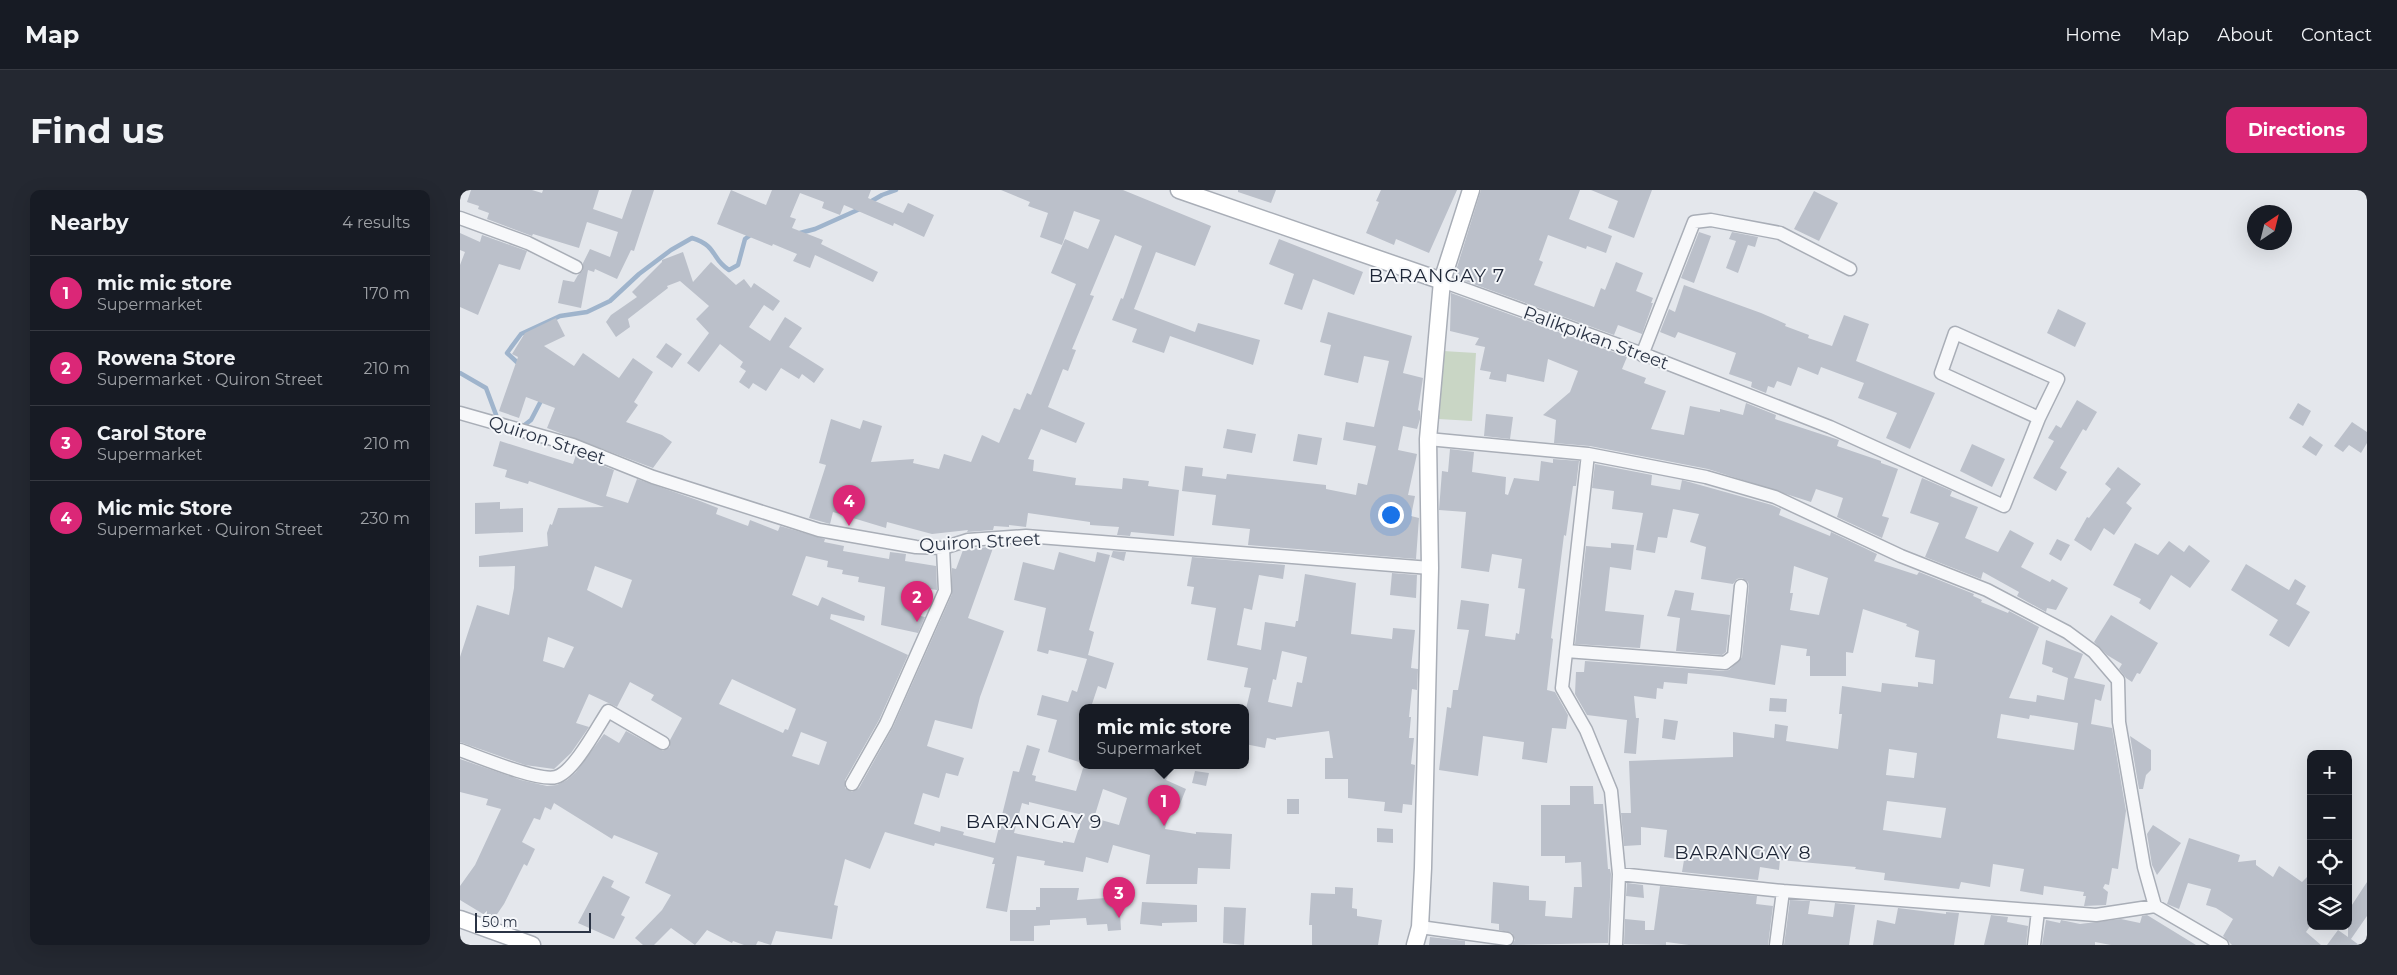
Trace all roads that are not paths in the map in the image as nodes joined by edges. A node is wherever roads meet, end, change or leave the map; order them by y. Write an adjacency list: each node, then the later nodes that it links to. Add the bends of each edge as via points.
1 (1179, 190): 6 (street, Palikpikan Street)
2 (1471, 190): 6 (street)
3 (460, 218): 4 (street, via 528,243)
4 (576, 267)
5 (1850, 269): 7 (street, via 1780,233 1711,220 1694,222)
6 (1442, 281): 7 (street, Palikpikan Street); 10 (street)
7 (1642, 355): 9 (street, Palikpikan Street, via 1830,427 2004,506)
8 (460, 413): 12 (street, Quiron Street, via 573,444 653,478 819,530 916,547)
9 (2039, 418): 9 (street, via 2058,379 1955,333 1941,373)
10 (1428, 439): 11 (street); 13 (street)
11 (1588, 454): 15 (street); 21 (street, via 1706,477 1775,497 1901,556 1988,590 2067,632 2094,652 2118,680 2118,722 2144,867)
12 (943, 548): 13 (street, Quiron Street, via 968,540 1026,536); 18 (street, via 944,591 886,724)
13 (1430, 568): 24 (street)
14 (1741, 586): 15 (street, via 1734,656 1725,663)
15 (1566, 651): 19 (street, via 1562,688 1586,730 1611,791)
16 (663, 743): 17 (street, via 608,711 571,766 557,777 539,777)
17 (460, 750)
18 (852, 784)
19 (1619, 874): 20 (street); 28 (street)
20 (1783, 891): 22 (street); 29 (street)
21 (2155, 906): 22 (street, via 2096,915); 31 (street)
22 (2038, 911): 30 (street)
23 (460, 919): 26 (street)
24 (1420, 927): 25 (street); 27 (street)
25 (1507, 939)
26 (532, 945)
27 (1415, 945)
28 (1616, 945)
29 (1776, 945)
30 (2034, 945)
31 (2222, 945)

